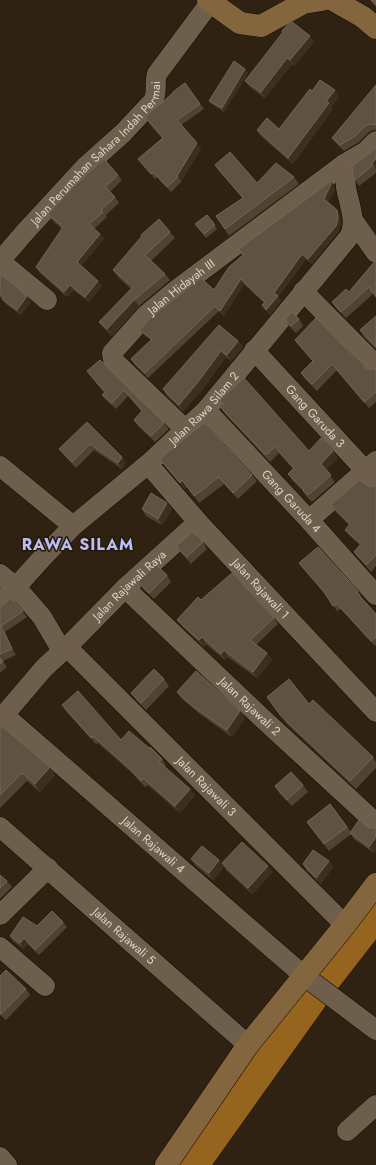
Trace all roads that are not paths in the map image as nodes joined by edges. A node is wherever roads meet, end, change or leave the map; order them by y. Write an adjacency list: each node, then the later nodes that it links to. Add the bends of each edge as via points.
1 (210, 0): 2 (street, via 240,23 261,26 303,3); 9 (street, Jalan Perumahan Sahara Indah Permai, via 157,74 153,101 123,133 85,167)
2 (322, 0)
3 (333, 0): 4 (street, via 363,17)
4 (376, 28)
5 (373, 151): 6 (street)
6 (344, 164): 7 (street, Jalan Rawa Silam 2); 15 (street, Jalan Hidayah III, via 176,290 146,315 112,353 113,360)
7 (353, 220): 8 (street); 10 (street, Jalan Rawa Silam 2, via 349,237)
8 (375, 251)
9 (0, 261): 11 (street)
10 (303, 291): 12 (street, Jalan Rawa Silam 2); 13 (street)
11 (47, 300)
12 (254, 350): 14 (street, Jalan Rawa Silam 2); 18 (street, Gang Garuda 3)
13 (376, 365)
14 (206, 410): 15 (street, Jalan Rawa Silam 2); 19 (street, Gang Garuda 4)
15 (185, 429): 16 (street, Jalan Rawa Silam 2)
16 (148, 464): 20 (street, Jalan Rajawali 1); 21 (street, Jalan Rawa Silam 2)
17 (0, 466): 21 (street)
18 (373, 471): 19 (street)
19 (310, 520): 25 (street, Gang Garuda 4)
20 (198, 522): 24 (street, Jalan Rajawali Raya); 28 (street, Jalan Rajawali 1)
21 (73, 526): 23 (street, Jalan Rawa Silam 2)
22 (0, 574): 23 (street)
23 (16, 587): 26 (street, Jalan Rawa Silam 2); 27 (street)
24 (125, 588): 27 (street, Jalan Rajawali Raya); 30 (street, Jalan Rajawali 2)
25 (376, 595)
26 (0, 602)
27 (65, 649): 29 (street, Jalan Rajawali Raya, via 44,668); 35 (street, Jalan Rajawali 3)
28 (376, 712)
29 (2, 716): 37 (street, Jalan Rajawali 4)
30 (376, 823)
31 (0, 827): 32 (street, Jalan Rajawali 5)
32 (48, 868): 34 (street); 40 (street, Jalan Rajawali 5)
33 (376, 884): 35 (street)
34 (0, 915)
35 (345, 925): 37 (street)
36 (0, 947): 38 (street)
37 (307, 978): 39 (street, Jalan Rajawali 4); 40 (street)
38 (45, 986)
39 (376, 1030)
40 (248, 1045): 45 (street)
41 (376, 1106): 42 (street)
42 (347, 1131)
43 (0, 1157): 44 (street)
44 (7, 1165)
45 (166, 1165)

